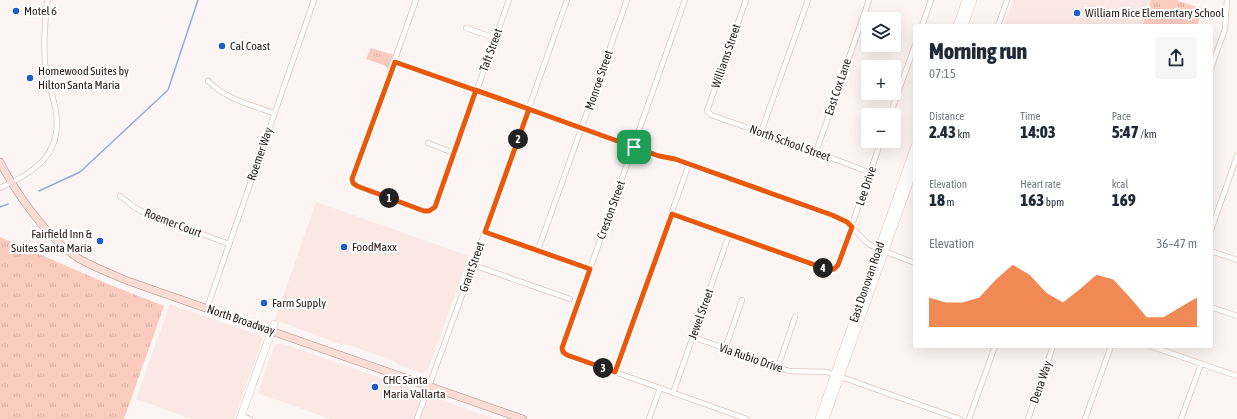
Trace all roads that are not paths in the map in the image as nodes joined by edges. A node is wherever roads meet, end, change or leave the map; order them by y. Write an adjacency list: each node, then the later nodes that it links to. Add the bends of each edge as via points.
1 (48, 0): 44 (street, via 44,51 46,73 56,110 57,132 50,152 44,160)
2 (314, 0): 30 (street, Roemer Way)
3 (416, 0): 23 (street)
4 (508, 0): 21 (street, Taft Street)
5 (567, 0): 28 (street, Grant Street)
6 (627, 0): 31 (street, Monroe Street)
7 (686, 0): 34 (street, Creston Street)
8 (746, 0): 29 (street, Williams Street)
9 (808, 0): 32 (street)
10 (869, 0): 36 (street, East Cox Lane)
11 (931, 0): 16 (street)
12 (966, 0): 17 (main road)
13 (973, 0): 18 (main road)
14 (1007, 0): 19 (street)
15 (1227, 0): 24 (street, via 1225,29)
16 (923, 24)
17 (961, 24)
18 (962, 24)
19 (999, 24)
20 (466, 28): 21 (street)
21 (495, 38): 26 (street, Taft Street)
22 (913, 51): 27 (street)
23 (395, 62): 26 (street); 38 (street, Taft Street, via 352,179 353,183 429,211 435,207)
24 (1213, 62)
25 (208, 81): 30 (street, via 234,99)
26 (476, 90): 28 (street); 38 (street, Taft Street)
27 (892, 108)
28 (529, 109): 31 (street); 50 (street, Grant Street)
29 (708, 112): 32 (street, North School Street)
30 (274, 113): 52 (street, Roemer Way)
31 (582, 128): 34 (street); 53 (street, Monroe Street)
32 (761, 132): 36 (street, North School Street)
33 (428, 143): 38 (street)
34 (634, 147): 41 (street); 59 (street, Creston Street)
35 (879, 148): 43 (street, Lee Drive)
36 (816, 152): 43 (street, North School Street, via 866,171)
37 (913, 152): 54 (main road, East Donovan Road)
38 (454, 153)
39 (1237, 156): 48 (street)
40 (0, 162): 44 (main road, North Broadway)
41 (689, 164): 47 (street); 49 (street, via 832,215)
42 (913, 171): 54 (main road, East Donovan Road)
43 (869, 176): 49 (street, Lee Drive)
44 (11, 183): 45 (street); 62 (main road, North Broadway, via 46,228 79,258 128,281)
45 (0, 188)
46 (120, 196): 52 (street, Roemer Court, via 143,212)
47 (672, 214): 51 (street, Lee Drive); 75 (street)
48 (1213, 224)
49 (852, 227): 51 (street, Lee Drive, via 838,265 829,270); 54 (street, via 867,243)
50 (485, 232): 53 (street); 58 (street, Grant Street)
51 (729, 235): 67 (street, Jewel Street)
52 (229, 244): 62 (street, Roemer Way)
53 (538, 250): 59 (street)
54 (882, 251): 57 (street); 76 (main road, East Donovan Road)
55 (1213, 252): 56 (street)
56 (1237, 260)
57 (913, 262)
58 (473, 265): 60 (street); 78 (street, Grant Street)
59 (590, 269): 75 (street, Creston Street, via 562,346 563,352)
60 (570, 299)
61 (742, 300): 72 (street)
62 (207, 308): 66 (main road, North Broadway)
63 (1213, 308): 64 (street)
64 (1237, 316)
65 (795, 317): 74 (street)
66 (273, 328): 78 (main road, North Broadway); 81 (main road)
67 (692, 337): 72 (street, Via Rubio Drive); 80 (street, Jewel Street)
68 (994, 348): 90 (street)
69 (1052, 348): 91 (street, Dena Way)
70 (1110, 348): 92 (street)
71 (1156, 348): 73 (street)
72 (725, 349): 74 (street, Via Rubio Drive)
73 (1201, 364): 77 (street); 93 (street)
74 (778, 367): 76 (street, Via Rubio Drive, via 789,371 827,372)
75 (615, 372): 79 (street)
76 (837, 376): 87 (main road, East Donovan Road); 88 (main road, East Donovan Road); 89 (street, Via Rubio Drive)
77 (1237, 376)
78 (428, 386): 83 (street, Grant Street); 84 (main road, North Broadway)
79 (660, 388): 80 (street); 85 (street)
80 (672, 393): 86 (street)
81 (241, 417): 82 (street)
82 (250, 419)
83 (417, 419)
84 (523, 419)
85 (649, 419)
86 (746, 419)
87 (819, 419)
88 (826, 419)
89 (960, 419)
90 (969, 419)
91 (1028, 419)
92 (1085, 419)
93 (1181, 419)

